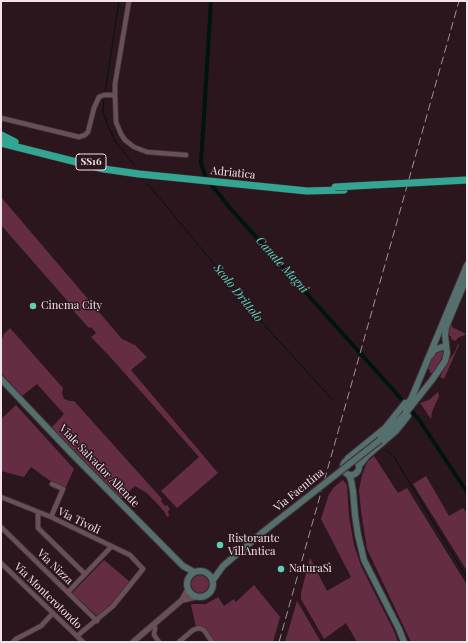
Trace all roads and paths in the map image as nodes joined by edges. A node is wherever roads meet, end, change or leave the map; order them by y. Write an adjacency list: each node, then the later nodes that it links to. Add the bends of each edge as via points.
1 (129, 1): 2 (street)
2 (115, 95): 3 (street, via 102,95 97,100 88,132 79,137); 8 (street, via 116,122 125,140 147,152)
3 (1, 118)
4 (1, 136): 6 (highway)
5 (1, 139): 6 (highway, Adriatica / SS16)
6 (15, 142): 9 (highway, Adriatica / SS16, via 100,164)
7 (1, 143): 9 (highway, Adriatica / SS16, via 104,169)
8 (186, 155)
9 (182, 177): 10 (highway, Adriatica / SS16, bridge, via 335,187); 11 (highway, Adriatica / SS16, bridge, via 307,191)
10 (467, 180)
11 (467, 184)
12 (467, 265): 14 (main road, Via Faentina)
13 (467, 277): 16 (main road, via 446,327 444,335)
14 (432, 347): 15 (main road); 17 (main road, Via Faentina)
15 (442, 347): 16 (main road); 17 (main road, via 434,350)
16 (447, 352): 19 (main road, Via Faentina, via 433,384)
17 (426, 361): 19 (main road, Via Faentina)
18 (1, 379): 31 (main road, Viale Salvador Allende)
19 (404, 413): 20 (main road); 21 (main road, via 396,431 367,456); 32 (main road, Via Faentina, bridge, via 380,440 312,492)
20 (348, 458): 21 (main road, via 359,463); 22 (main road, via 343,469)
21 (358, 470): 22 (main road); 24 (main road)
22 (349, 475): 24 (main road)
23 (52, 484): 27 (street, via 63,489)
24 (353, 491): 52 (main road, via 364,560)
25 (1, 497): 26 (street, Via Tivoli)
26 (38, 512): 27 (street, Via Tivoli); 35 (street, via 38,528)
27 (51, 517): 29 (street, Via Tivoli)
28 (1, 527): 39 (street, Via Nizza)
29 (111, 547): 35 (street); 43 (street, Via Tivoli, via 130,555 144,569 114,606)
30 (1, 563): 42 (street, Via Monterotondo)
31 (183, 566): 33 (main road, Viale Salvador Allende); 36 (main road, Viale Salvador Allende)
32 (223, 566): 34 (main road, Via Faentina); 37 (main road, Via Faentina)
33 (194, 572): 34 (main road); 36 (main road)
34 (207, 573): 37 (main road)
35 (85, 574): 39 (street)
36 (188, 579): 38 (main road)
37 (213, 580): 40 (main road, via 211,593 204,598)
38 (188, 589): 40 (main road); 41 (street)
39 (68, 592): 43 (street, Via Nizza)
40 (195, 597): 41 (street)
41 (182, 600): 44 (street)
42 (53, 613): 45 (street, Via Monterotondo); 46 (street, via 40,626)
43 (97, 621): 45 (street)
44 (153, 625): 48 (street); 49 (street, via 154,635)
45 (77, 636): 47 (street, Via Monterotondo)
46 (13, 642)
47 (84, 642)
48 (133, 642)
49 (159, 642)
50 (179, 642): 51 (street, via 199,628 204,630)
51 (212, 642)
52 (404, 642)

